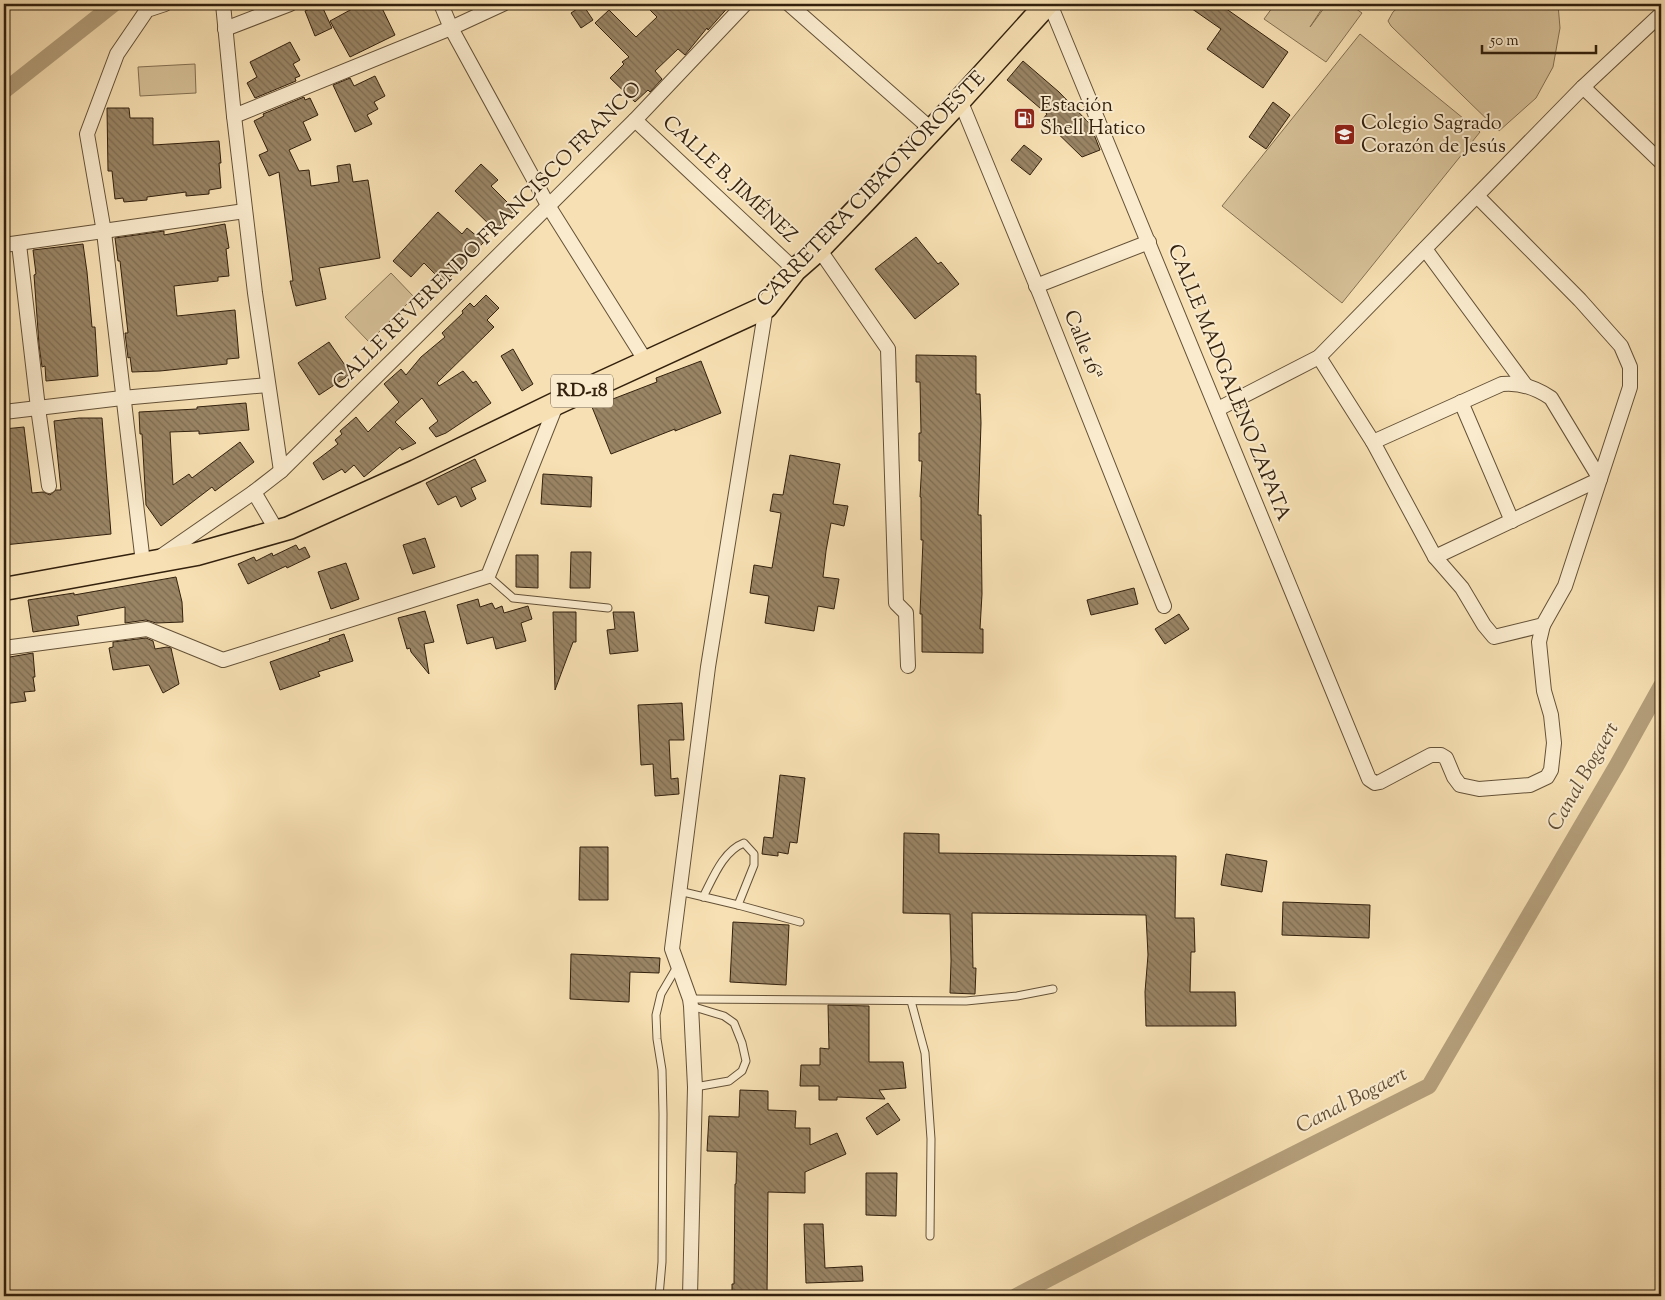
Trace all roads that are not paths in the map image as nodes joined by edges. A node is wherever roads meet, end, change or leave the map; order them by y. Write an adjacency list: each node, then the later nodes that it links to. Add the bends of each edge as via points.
1 (165, 4): 21 (street, via 146,10 117,54 87,134)
2 (223, 4): 11 (street)
3 (290, 4): 11 (street)
4 (441, 4): 10 (street)
5 (502, 4): 10 (street)
6 (745, 4): 15 (street, CALLE REVERENDO FRANCISCO FRANCO)
7 (789, 4): 16 (street)
8 (1048, 4): 13 (main road, CARRETERA CIBAO NOROESTE / RD-18); 22 (street, CALLE MADGALENO ZAPATA)
9 (1661, 14): 12 (street)
10 (451, 28): 14 (street); 19 (street)
11 (225, 29): 14 (street)
12 (1583, 87): 17 (street); 18 (street)
13 (960, 100): 16 (main road, CARRETERA CIBAO NOROESTE / RD-18); 28 (street, Calle 16ª)
14 (234, 116): 20 (street)
15 (635, 120): 19 (street, CALLE REVERENDO FRANCISCO FRANCO); 27 (street, CALLE B. JIMÉNEZ)
16 (932, 130): 25 (main road, CARRETERA CIBAO NOROESTE / RD-18)
17 (1661, 162)
18 (1477, 196): 26 (street); 42 (street, via 1621,346 1630,367 1630,386)
19 (549, 206): 31 (street); 41 (street, CALLE REVERENDO FRANCISCO FRANCO)
20 (245, 211): 21 (street); 32 (street)
21 (104, 232): 23 (street); 34 (street)
22 (1148, 242): 28 (street); 38 (street, CALLE MADGALENO ZAPATA)
23 (19, 244): 24 (street); 37 (street)
24 (4, 245)
25 (819, 249): 27 (main road, CARRETERA CIBAO NOROESTE / RD-18); 55 (street, via 888,348 896,603 906,612)
26 (1425, 249): 30 (street); 33 (street)
27 (795, 270): 29 (main road, CARRETERA CIBAO NOROESTE / RD-18)
28 (1036, 286): 51 (street, Calle 16ª)
29 (766, 307): 31 (main road, CARRETERA CIBAO NOROESTE / RD-18); 56 (street, via 708,667)
30 (1319, 357): 38 (street); 40 (street)
31 (647, 362): 36 (main road, CARRETERA CIBAO NOROESTE / RD-18)
32 (268, 385): 34 (street); 41 (street)
33 (1526, 386): 35 (street, via 1502,384); 42 (street, via 1551,398)
34 (122, 398): 37 (street); 48 (street)
35 (1461, 402): 40 (street); 45 (street)
36 (557, 403): 46 (main road, CARRETERA CIBAO NOROESTE / RD-18, via 416,471); 49 (street)
37 (38, 408): 39 (street); 43 (street)
38 (1218, 409): 53 (street, CALLE MADGALENO ZAPATA, via 1369,779 1380,782 1431,755 1446,758 1460,785 1479,789 1530,786 1547,777 1551,770 1554,743 1540,662 1539,642)
39 (4, 412)
40 (1373, 442): 47 (street)
41 (281, 471): 44 (street, CALLE REVERENDO FRANCISCO FRANCO)
42 (1600, 479): 45 (street); 53 (street, via 1565,586)
43 (49, 486)
44 (254, 492): 46 (street); 48 (street, CALLE REVERENDO FRANCISCO FRANCO)
45 (1512, 521): 47 (street)
46 (277, 531): 48 (main road, CARRETERA CIBAO NOROESTE / RD-18, via 197,554)
47 (1434, 557): 53 (street, via 1462,588 1494,637)
48 (148, 562): 50 (main road, CARRETERA CIBAO NOROESTE / RD-18)
49 (488, 576): 52 (lane, via 513,598); 54 (street, via 223,660 148,629)
50 (4, 589)
51 (1164, 606)
52 (608, 608)
53 (1543, 625)
54 (4, 648)
55 (908, 666)
56 (679, 891): 57 (lane); 60 (street, via 672,949)
57 (703, 897): 58 (lane); 58 (lane, via 720,866 735,847 744,843 754,854 754,865)
58 (738, 905): 59 (lane)
59 (800, 922)
60 (678, 966): 63 (street); 66 (lane, via 661,994 656,1015 663,1114)
61 (1053, 989): 62 (lane, via 975,1001)
62 (912, 1001): 63 (lane); 65 (lane, via 925,1053 931,1139)
63 (691, 1002): 64 (street); 64 (lane, via 734,1022 746,1061 742,1071 729,1081)
64 (695, 1087): 67 (street)
65 (930, 1236)
66 (660, 1296)
67 (690, 1296)

